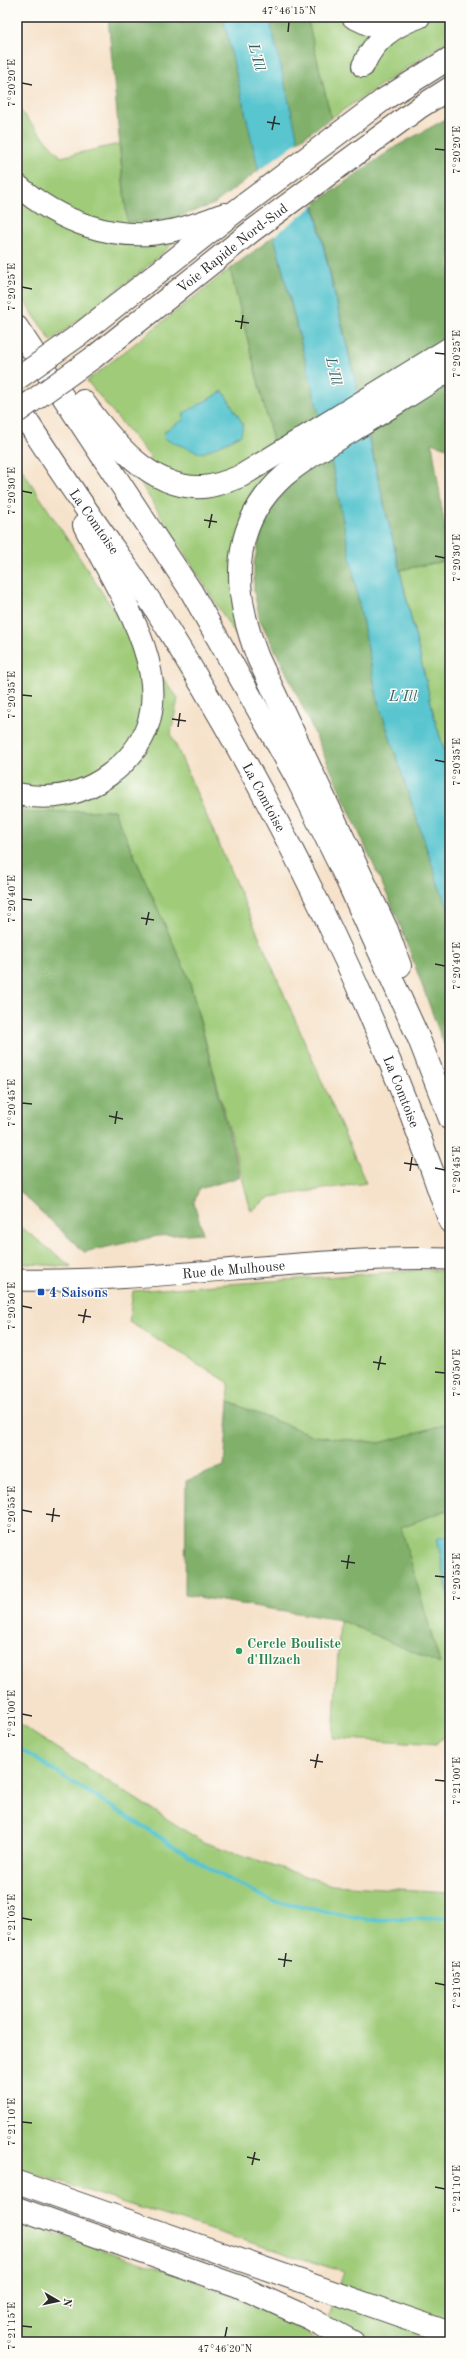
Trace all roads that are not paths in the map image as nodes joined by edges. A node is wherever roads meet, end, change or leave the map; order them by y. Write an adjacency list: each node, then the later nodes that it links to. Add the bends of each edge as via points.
1 (353, 17): 2 (highway, via 370,25)
2 (414, 19): 4 (highway, via 383,36)
3 (450, 58): 9 (highway, Voie Rapide Nord-Sud, via 384,100)
4 (363, 66)
5 (450, 88): 7 (highway, Voie Rapide Nord-Sud, via 420,107)
6 (450, 107): 7 (highway)
7 (388, 133): 14 (highway, Voie Rapide Nord-Sud, bridge, via 252,231 94,357)
8 (17, 185): 9 (highway, via 38,201 75,221 114,233 148,234 170,231)
9 (239, 209): 13 (highway, Voie Rapide Nord-Sud, bridge, via 79,335)
10 (17, 313): 12 (highway, via 102,427 128,454 158,476 189,487 204,487 241,476)
11 (17, 327): 17 (highway, via 190,591 239,674 296,777 345,876)
12 (448, 356): 17 (highway, via 283,477 262,502 245,538 238,578 247,628 258,658 387,930 406,982)
13 (17, 380)
14 (19, 411): 15 (highway, La Comtoise)
15 (49, 456): 16 (highway, via 138,629 152,676 152,707 143,735 136,747 126,760 104,778 65,795 42,797); 19 (highway, La Comtoise, via 155,608 209,698 283,834 349,969 374,1027)
16 (17, 794)
17 (419, 1039): 18 (highway)
18 (450, 1119)
19 (450, 1222)
20 (450, 1259): 21 (main road, Rue de Mulhouse, via 324,1262 109,1279)
21 (17, 1280)
22 (17, 2182): 24 (highway)
23 (17, 2208): 25 (highway, via 238,2286)
24 (450, 2333)
25 (353, 2342)

